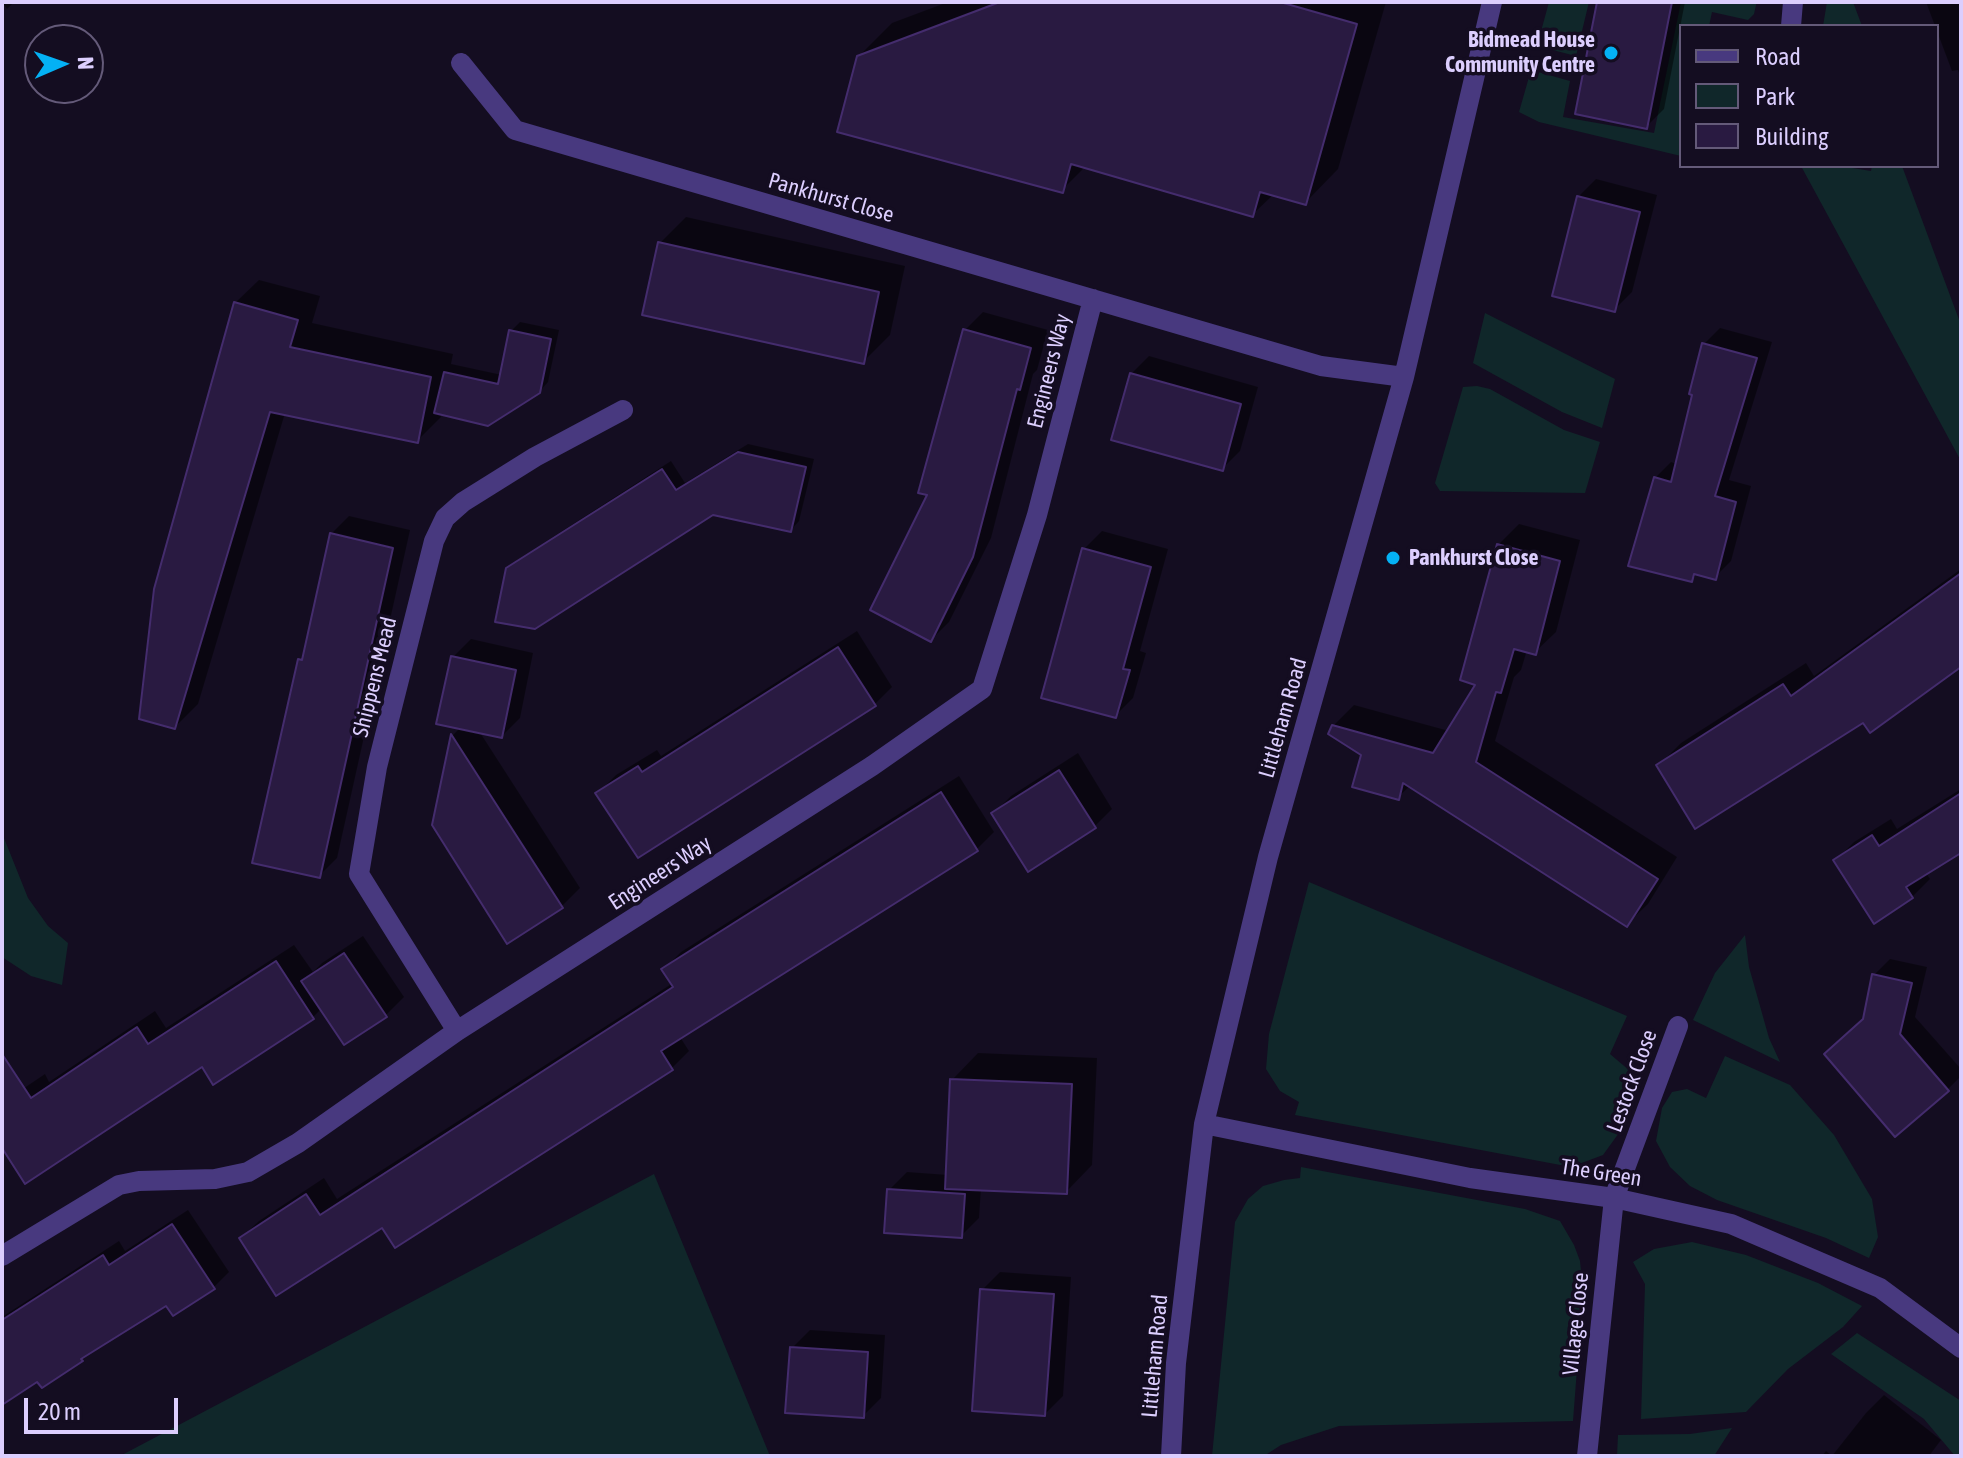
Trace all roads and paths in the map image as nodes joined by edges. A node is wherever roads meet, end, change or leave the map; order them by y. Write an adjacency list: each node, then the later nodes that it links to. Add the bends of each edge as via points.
1 (1492, 2): 6 (street, Littleham Road)
2 (1793, 2): 3 (street)
3 (1791, 24)
4 (461, 63): 5 (street, Pankhurst Close, via 515,130)
5 (1093, 299): 6 (street, Pankhurst Close, via 1321,366); 9 (street, Engineers Way, via 1037,515 982,689 872,766)
6 (1404, 377): 10 (street, Littleham Road, via 1268,857)
7 (623, 410): 9 (street, Shippens Mead, via 463,502 445,518 434,541 380,757 359,874)
8 (1678, 1026): 11 (street, Lestock Close)
9 (457, 1031): 12 (street, Engineers Way, via 248,1172 119,1185)
10 (1204, 1124): 11 (street, The Green, via 1470,1178); 14 (street, Littleham Road, via 1176,1363)
11 (1614, 1198): 13 (street, The Green, via 1731,1224 1880,1288); 15 (street, Village Close)
12 (2, 1256)
13 (1961, 1348)
14 (1171, 1456)
15 (1587, 1456)

